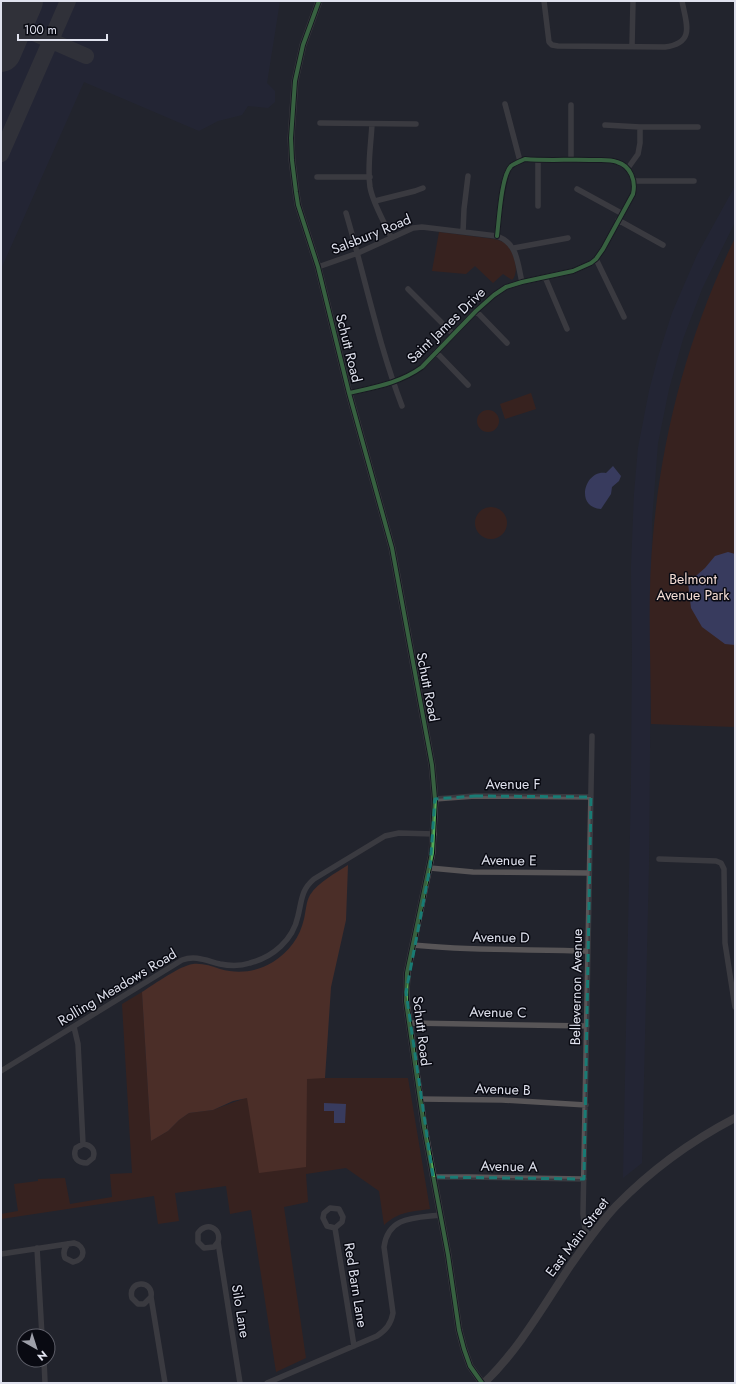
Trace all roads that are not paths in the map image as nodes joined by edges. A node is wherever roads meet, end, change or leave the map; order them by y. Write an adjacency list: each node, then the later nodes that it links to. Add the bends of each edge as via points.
1 (319, 1): 38 (street, Schutt Road, via 306,37 295,81 291,138 298,205)
2 (544, 1): 5 (street, via 549,42 552,45)
3 (633, 1): 5 (street)
4 (682, 1): 5 (street, via 687,28 686,36 681,42 665,47)
5 (632, 46)
6 (505, 104): 16 (street)
7 (571, 104): 15 (street)
8 (320, 123): 9 (street)
9 (372, 124): 10 (street); 20 (street)
10 (416, 124)
11 (605, 126): 12 (street)
12 (640, 127): 13 (street); 17 (street, via 638,154)
13 (698, 127)
14 (538, 160): 15 (street); 16 (street); 26 (street)
15 (571, 160): 17 (street, via 618,162)
16 (520, 161): 31 (street, via 511,166 504,178)
17 (628, 168): 21 (street)
18 (468, 176): 30 (street)
19 (317, 177): 20 (street)
20 (370, 177): 25 (street, via 370,188)
21 (634, 181): 22 (street); 28 (street, via 633,194)
22 (694, 181)
23 (422, 188): 25 (street)
24 (577, 189): 28 (street)
25 (375, 201): 32 (street)
26 (538, 206)
27 (346, 213): 36 (street)
28 (621, 213): 29 (street)
29 (618, 220): 34 (street); 37 (street)
30 (463, 232): 31 (street, Salsbury Road); 32 (street, Salsbury Road, via 422,227)
31 (497, 236): 35 (street, Salsbury Road)
32 (391, 237): 36 (street, Salsbury Road)
33 (568, 238): 35 (street)
34 (663, 244)
35 (514, 248): 40 (street)
36 (358, 253): 38 (street, Salsbury Road); 48 (street, via 373,318)
37 (596, 259): 39 (street, Saint James Drive, via 573,271); 43 (street)
38 (318, 267): 50 (street, Schutt Road)
39 (545, 277): 40 (street, Saint James Drive); 44 (street)
40 (522, 282): 42 (street, Saint James Drive, via 506,287)
41 (408, 289): 45 (street)
42 (476, 311): 45 (street, Saint James Drive); 46 (street)
43 (624, 317)
44 (567, 329)
45 (453, 334): 47 (street, Saint James Drive)
46 (507, 343)
47 (436, 352): 48 (street, Saint James Drive, via 414,373); 49 (street)
48 (393, 383): 50 (street, Saint James Drive); 51 (street)
49 (468, 385)
50 (349, 393): 54 (street, Schutt Road, via 392,548 429,750)
51 (402, 406)
52 (592, 736): 53 (street, Bellevernon Avenue)
53 (591, 797): 54 (street, Avenue F, via 475,796); 58 (street, Bellevernon Avenue)
54 (435, 799): 55 (street, Schutt Road)
55 (434, 834): 57 (street, Schutt Road); 64 (street, Rolling Meadows Road, via 399,833 385,836 314,879 304,891 292,933 281,946 266,957 250,964 234,966 198,958 182,960)
56 (659, 859): 61 (street, via 722,863 725,944)
57 (430, 868): 58 (street, Avenue E, via 473,872); 59 (street, Schutt Road)
58 (589, 873): 60 (street, Bellevernon Avenue)
59 (413, 945): 60 (street, Avenue D); 62 (street, Schutt Road, via 406,982)
60 (588, 951): 63 (street, Bellevernon Avenue)
61 (735, 1007)
62 (409, 1023): 63 (street, Avenue C); 66 (street, Schutt Road)
63 (587, 1026): 67 (street, Bellevernon Avenue)
64 (74, 1027): 65 (street, Rolling Meadows Road); 69 (street, via 78,1044)
65 (1, 1071)
66 (420, 1099): 67 (street, Avenue B); 70 (street, Schutt Road)
67 (586, 1105): 71 (street, Bellevernon Avenue)
68 (735, 1118): 74 (main road, East Main Street, via 674,1155 641,1182 616,1206)
69 (83, 1144)
70 (433, 1178): 71 (street, Avenue A, via 469,1176); 72 (street, Schutt Road)
71 (584, 1179): 74 (street, Bellevernon Avenue, via 584,1225)
72 (440, 1215): 81 (street, via 401,1221 388,1233 384,1247 392,1318 383,1332); 87 (street, Schutt Road, via 464,1349 470,1366)
73 (335, 1228): 81 (street, Red Barn Lane)
74 (591, 1237): 87 (main road, East Main Street, via 516,1346 496,1372)
75 (218, 1242): 75 (street, Silo Lane, via 211,1248 204,1248 198,1242 198,1233 204,1227 213,1228 218,1232); 85 (street, Silo Lane)
76 (68, 1244): 77 (street)
77 (36, 1248): 78 (street); 80 (street)
78 (1, 1254)
79 (151, 1297): 84 (street)
80 (41, 1328)
81 (354, 1346): 86 (street)
82 (44, 1368): 83 (street)
83 (45, 1383)
84 (165, 1383)
85 (240, 1383)
86 (267, 1383)
87 (483, 1383)

